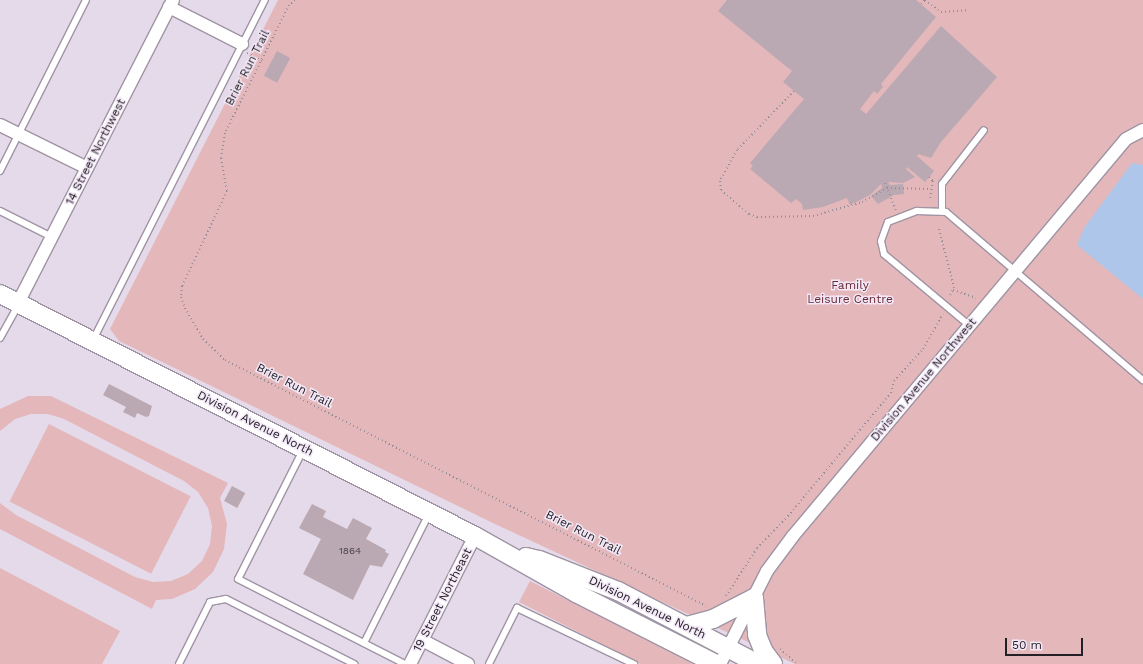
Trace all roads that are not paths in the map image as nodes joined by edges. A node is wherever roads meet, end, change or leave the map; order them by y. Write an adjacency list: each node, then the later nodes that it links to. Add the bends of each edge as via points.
1 (86, 0): 8 (lane)
2 (265, 0): 4 (lane)
3 (171, 3): 4 (street); 9 (street, 14 Street Northwest)
4 (241, 47): 19 (lane)
5 (0, 124): 8 (street)
6 (984, 130): 11 (lane, via 942,184)
7 (1143, 130): 14 (street, Division Avenue Northwest, via 1126,139)
8 (19, 134): 9 (street); 10 (lane)
9 (87, 168): 13 (street, 14 Street Northwest)
10 (0, 171)
11 (942, 210): 14 (lane); 17 (lane, via 917,211 888,222 881,241 884,254)
12 (0, 211): 13 (lane)
13 (52, 237): 16 (street, 14 Street Northwest)
14 (1016, 271): 17 (street, Division Avenue Northwest); 20 (lane)
15 (0, 294): 16 (main road, Division Avenue North)
16 (18, 304): 18 (lane); 19 (main road, Division Avenue North)
17 (970, 326): 25 (street, Division Avenue Northwest, via 792,536 767,571)
18 (0, 338)
19 (92, 341): 21 (main road, Division Avenue North)
20 (1143, 380)
21 (304, 449): 22 (main road, Division Avenue North); 28 (lane, via 238,579)
22 (430, 513): 23 (main road, Division Avenue North); 28 (lane)
23 (475, 536): 24 (main road, Division Avenue North); 27 (street, 19 Street Northeast)
24 (509, 554): 26 (main road, Division Avenue North, via 539,560 590,580); 37 (main road, Division Avenue North, via 576,593)
25 (754, 598): 26 (main road, via 713,620); 29 (street, Division Avenue Northwest); 39 (main road, via 757,635 764,652)
26 (687, 626): 29 (main road, Division Avenue North)
27 (422, 640): 33 (street, 19 Street Northeast); 34 (street)
28 (364, 643): 32 (lane)
29 (724, 656): 38 (main road, Division Avenue North)
30 (179, 664): 31 (lane, via 210,602 226,598)
31 (354, 664)
32 (405, 664)
33 (410, 664)
34 (468, 664)
35 (489, 664): 36 (lane, via 517,608)
36 (634, 664)
37 (716, 664)
38 (758, 664)
39 (774, 664)

